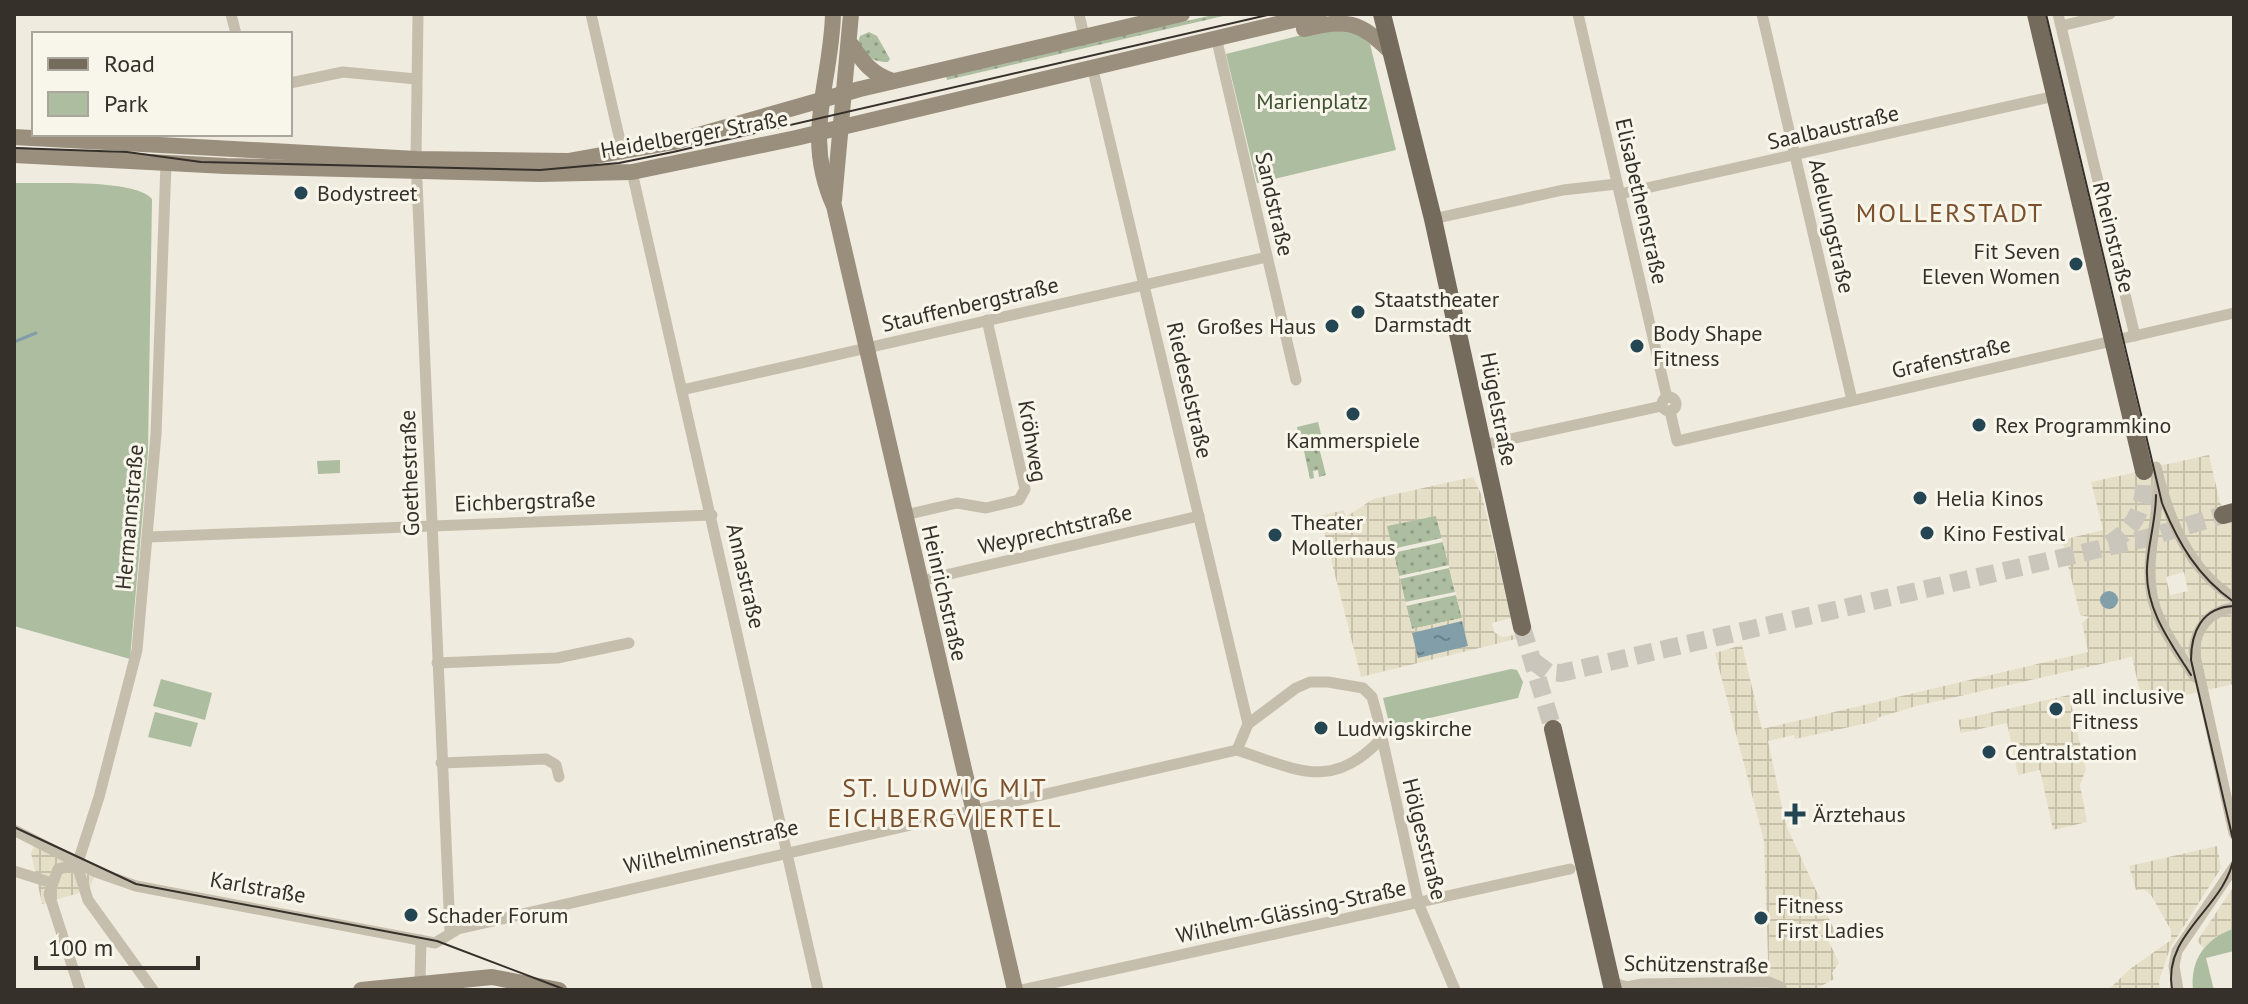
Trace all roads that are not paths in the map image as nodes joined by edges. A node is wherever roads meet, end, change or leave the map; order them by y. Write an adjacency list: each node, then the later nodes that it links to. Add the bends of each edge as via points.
1 (418, 14): 20 (street, Goethestraße)
2 (591, 14): 30 (street)
3 (833, 14): 25 (main road, Heinrichstraße)
4 (851, 14): 17 (main road, Heinrichstraße)
5 (1079, 14): 15 (street)
6 (1182, 14): 15 (main road, Heidelberger Straße)
7 (1319, 14): 14 (main road, Heidelberger Straße)
8 (1382, 14): 18 (main road, Hügelstraße)
9 (1578, 14): 36 (street, Elisabethenstraße)
10 (1762, 14): 32 (street, Adelungstraße)
11 (2036, 14): 24 (main road, Rheinstraße)
12 (2110, 14): 13 (street)
13 (2059, 20): 43 (street, Rheinstraße)
14 (1267, 26): 16 (main road, Heidelberger Straße); 18 (main road, via 1288,31 1341,21 1372,34)
15 (1084, 36): 21 (main road, Heidelberger Straße)
16 (1216, 37): 19 (main road, Heidelberger Straße); 39 (street, Sandstraße)
17 (850, 43): 21 (main road, via 866,67); 23 (main road, Heinrichstraße)
18 (1391, 52): 38 (main road, Hügelstraße)
19 (1092, 66): 26 (main road, Heidelberger Straße); 40 (street, Riedeselstraße)
20 (416, 79): 22 (street, via 343,72); 34 (street, Goethestraße)
21 (893, 81): 23 (main road, Heidelberger Straße)
22 (292, 83)
23 (844, 94): 25 (main road, Heidelberger Straße); 26 (main road, Heinrichstraße)
24 (2055, 96): 32 (street, Saalbaustraße); 44 (main road, Rheinstraße)
25 (820, 100): 27 (main road, Heinrichstraße); 30 (main road, Heidelberger Straße)
26 (840, 127): 27 (main road, Heidelberger Straße); 37 (main road, Heinrichstraße)
27 (816, 133): 35 (main road, Heidelberger Straße); 37 (main road, Heinrichstraße, via 822,180)
28 (14, 137): 29 (main road, Heidelberger Straße)
29 (167, 144): 33 (main road); 34 (main road, Heidelberger Straße)
30 (623, 154): 34 (main road, Heidelberger Straße, via 568,161)
31 (14, 155): 33 (main road, Heidelberger Straße)
32 (1796, 156): 36 (street, Saalbaustraße); 48 (street, Adelungstraße)
33 (166, 164): 34 (main road, Heidelberger Straße); 57 (street, Hermannstraße)
34 (417, 165): 35 (main road, Heidelberger Straße, via 584,175); 56 (street, Goethestraße)
35 (632, 172): 47 (street, Annastraße)
36 (1619, 189): 38 (street, Saalbaustraße, via 1563,190); 49 (street, Elisabethenstraße)
37 (834, 206): 45 (main road, Heinrichstraße)
38 (1433, 219): 51 (main road, Hügelstraße)
39 (1267, 257): 40 (street, Stauffenbergstraße); 46 (street, Sandstraße)
40 (1144, 285): 42 (street, Stauffenbergstraße); 55 (street, Riedeselstraße)
41 (2234, 313): 43 (street, Grafenstraße)
42 (987, 320): 45 (street, Stauffenbergstraße); 54 (street, Kröhweg, via 1025,489 1019,500 986,508 957,503)
43 (2135, 336): 44 (street, Grafenstraße)
44 (2113, 341): 48 (street, Grafenstraße); 52 (main road, Rheinstraße)
45 (866, 348): 47 (street, Stauffenbergstraße); 54 (main road, Heinrichstraße)
46 (1296, 380)
47 (682, 390): 53 (street, Annastraße)
48 (1852, 400): 50 (street, Grafenstraße)
49 (1666, 405): 50 (street, Elisabethenstraße); 51 (street)
50 (1677, 441)
51 (1483, 445): 61 (main road, Hügelstraße)
52 (2153, 473): 59 (street, via 2184,544 2215,586); 64 (street, via 2153,599)
53 (712, 515): 56 (street, Eichbergstraße); 74 (street, Annastraße)
54 (905, 515): 58 (main road, Heinrichstraße)
55 (1199, 516): 58 (street, Weyprechtstraße); 65 (street, Riedeselstraße)
56 (430, 524): 57 (street, Eichbergstraße); 63 (street, Goethestraße)
57 (149, 537): 75 (street, Hermannstraße, via 137,650)
58 (920, 581): 71 (main road, Heinrichstraße)
59 (2234, 598)
60 (2234, 608): 64 (street, via 2214,614 2195,639)
61 (1522, 627)
62 (629, 643): 63 (street, via 557,658)
63 (437, 663): 69 (street, Goethestraße)
64 (2200, 688): 73 (street)
65 (1248, 724): 67 (street, Hölgesstraße, via 1296,688 1328,682 1368,692); 68 (street)
66 (1553, 729): 85 (main road)
67 (1380, 740): 68 (street, via 1344,769 1317,774); 80 (street, Hölgesstraße)
68 (1237, 750): 71 (street, Wilhelminenstraße)
69 (441, 763): 70 (street, via 546,759 556,765); 81 (street, Goethestraße)
70 (559, 777)
71 (972, 809): 74 (street, Wilhelminenstraße); 92 (main road, Heinrichstraße)
72 (14, 830): 75 (street, Karlstraße)
73 (2234, 833)
74 (789, 851): 81 (street, Wilhelminenstraße); 91 (street, Annastraße)
75 (78, 864): 79 (street, via 58,869); 82 (street, Karlstraße, via 136,886); 89 (street, via 88,900)
76 (2234, 867): 94 (street, via 2174,958)
77 (1570, 869): 80 (street, Wilhelm-Glässing-Straße)
78 (14, 871): 79 (street)
79 (52, 883): 88 (street, via 53,911)
80 (1419, 905): 92 (street, Wilhelm-Glässing-Straße); 93 (street, Hölgesstraße)
81 (450, 931): 83 (street, Wilhelminenstraße)
82 (421, 940): 83 (street, Karlstraße); 84 (street)
83 (435, 943)
84 (420, 981): 86 (main road, via 492,977); 90 (main road)
85 (1612, 986): 87 (street, Schützenstraße, via 1755,982)
86 (553, 988)
87 (1781, 988)
88 (80, 990)
89 (153, 990)
90 (361, 990)
91 (818, 990)
92 (1018, 990)
93 (1455, 990)
94 (2178, 990)

